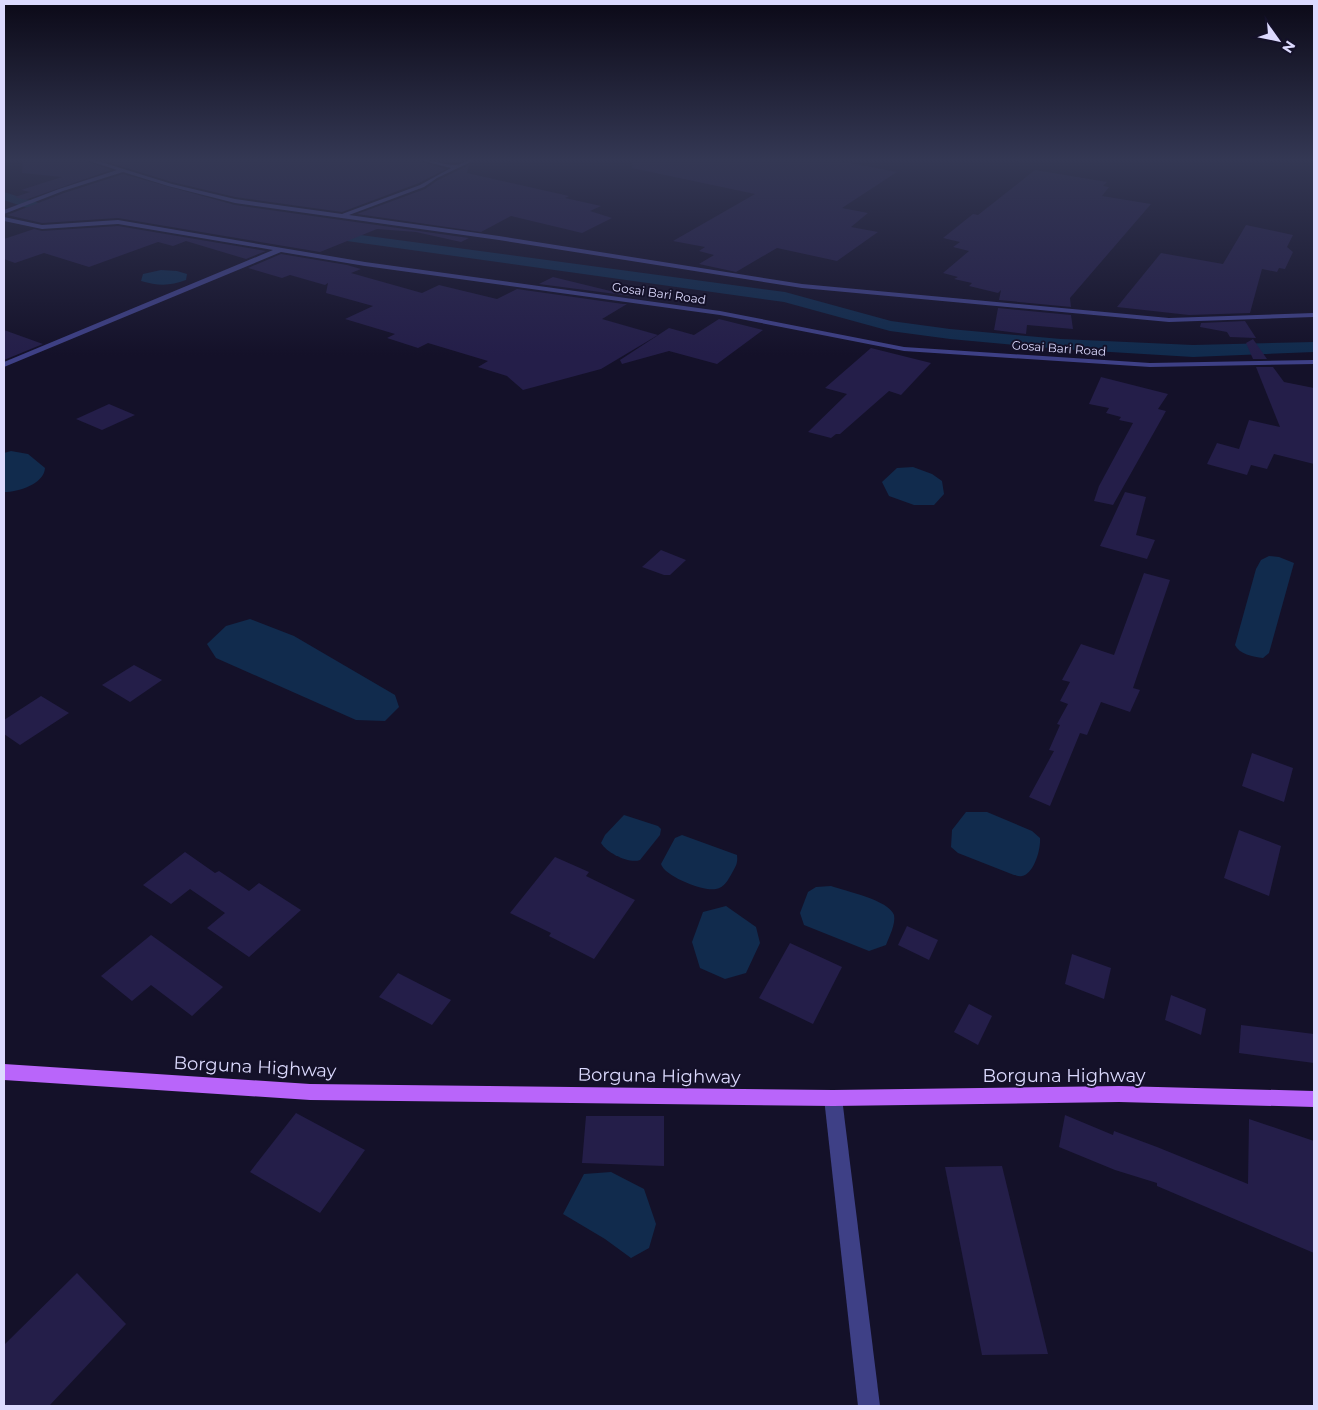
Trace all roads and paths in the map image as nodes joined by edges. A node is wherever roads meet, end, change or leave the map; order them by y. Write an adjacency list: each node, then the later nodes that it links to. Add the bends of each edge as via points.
1 (27, 224): 2 (street, Gosai Bari Road, via 42,227)
2 (91, 224)
3 (128, 224): 5 (street, Gosai Bari Road)
4 (397, 224): 6 (street, via 802,286 1169,320)
5 (279, 250): 7 (street, Gosai Bari Road, via 720,313 904,349 1150,365); 8 (street)
6 (1314, 316)
7 (1314, 362)
8 (4, 365)
9 (4, 1072): 10 (main road, Borguna Highway, via 310,1092)
10 (833, 1098): 11 (main road, Borguna Highway, via 1119,1094); 12 (street)
11 (1314, 1099)
12 (869, 1406)

